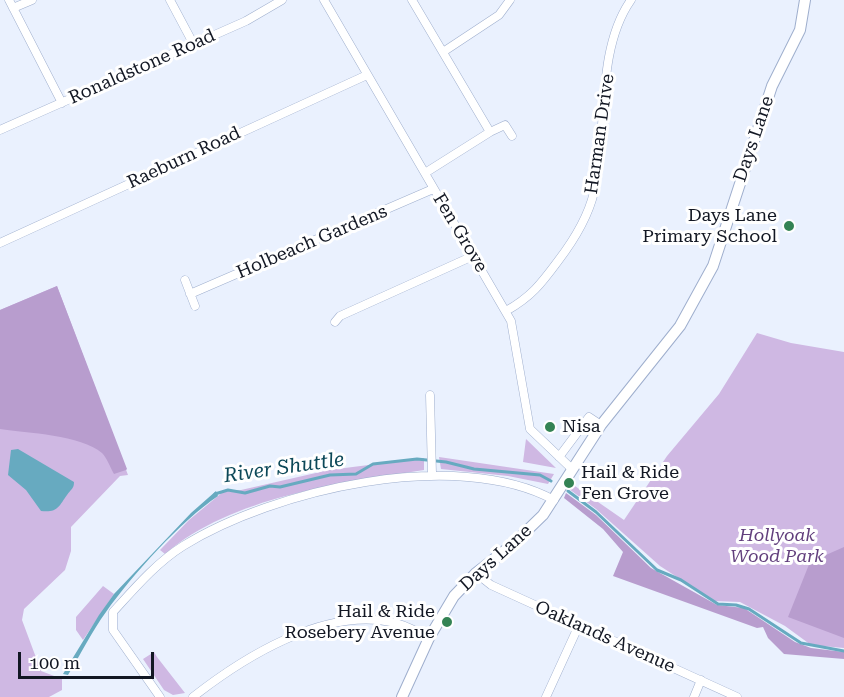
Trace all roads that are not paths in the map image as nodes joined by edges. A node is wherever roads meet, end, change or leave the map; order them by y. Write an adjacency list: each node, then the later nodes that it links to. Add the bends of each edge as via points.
1 (9, 0): 10 (street)
2 (32, 0): 10 (street)
3 (170, 0): 11 (street)
4 (282, 0): 11 (street, Ronaldstone Road)
5 (324, 0): 13 (street, Fen Grove)
6 (412, 0): 12 (street)
7 (510, 0): 12 (street, via 499,15)
8 (631, 0): 25 (street, Harman Drive, via 621,17 610,54 596,181 589,208 574,239 537,289)
9 (805, 0): 28 (street, Days Lane, via 800,30 772,87 713,266 673,336)
10 (13, 8): 14 (street)
11 (194, 45): 14 (street, Ronaldstone Road)
12 (443, 52): 16 (street)
13 (368, 75): 18 (street, Fen Grove); 20 (street, Raeburn Road)
14 (62, 103): 15 (street, Ronaldstone Road)
15 (0, 130)
16 (490, 132): 17 (street, via 505,125); 18 (street)
17 (512, 136)
18 (425, 173): 19 (street, Fen Grove)
19 (434, 189): 21 (street, Fen Grove); 23 (street, Holbeach Gardens)
20 (0, 243)
21 (473, 256): 25 (street, Fen Grove); 26 (street, via 340,316)
22 (184, 280): 23 (street)
23 (190, 294): 24 (street)
24 (195, 306)
25 (506, 310): 29 (street, Fen Grove, via 514,327 527,423)
26 (335, 322)
27 (430, 395): 31 (street)
28 (601, 425): 29 (street, via 589,417); 30 (street, Days Lane)
29 (559, 458): 30 (street, Fen Grove)
30 (572, 469): 32 (street, Days Lane)
31 (432, 474): 32 (street, via 524,486); 37 (street, via 311,492 214,530 166,558 113,612 112,622 113,630)
32 (554, 500): 33 (street, Days Lane, via 529,531)
33 (476, 573): 34 (street, Oaklands Avenue, via 491,585); 35 (street, Days Lane, via 454,596)
34 (579, 625): 36 (street, Oaklands Avenue); 40 (street)
35 (429, 638): 38 (street, via 391,622 352,621 326,627 290,638 246,659); 39 (street, Days Lane)
36 (701, 680): 41 (street); 42 (street, Oaklands Avenue)
37 (160, 697)
38 (193, 697)
39 (402, 697)
40 (546, 697)
41 (694, 697)
42 (737, 697)

